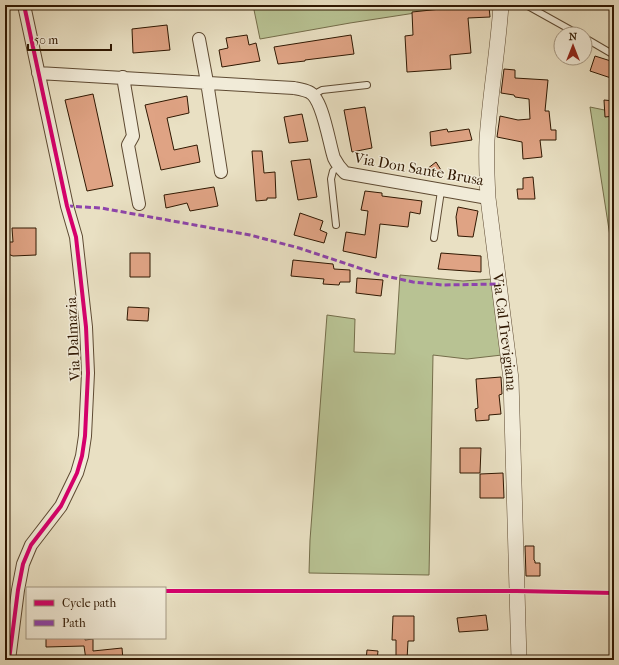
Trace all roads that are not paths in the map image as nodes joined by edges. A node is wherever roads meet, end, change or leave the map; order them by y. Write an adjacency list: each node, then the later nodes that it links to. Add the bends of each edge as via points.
1 (24, 5): 8 (street, Via Dalmazia)
2 (501, 5): 16 (street, Via Cal Trevigiana, via 487,138)
3 (526, 5): 4 (lane)
4 (564, 26)
5 (199, 39): 10 (street)
6 (593, 43): 7 (lane)
7 (614, 55)
8 (38, 73): 9 (street); 20 (street, Via Dalmazia, via 76,236 86,327 88,373 85,436 77,473 60,506 31,545 23,564)
9 (123, 77): 10 (street); 17 (street, via 134,136 128,145)
10 (207, 82): 12 (street, via 294,88 311,92); 14 (street)
11 (367, 85): 12 (lane, via 322,90)
12 (313, 95): 13 (street, Via Don Sante Brusa, via 318,102)
13 (338, 166): 15 (street, Via Don Sante Brusa, via 346,173); 18 (lane, via 333,170 331,179)
14 (221, 172)
15 (441, 191): 16 (street, Via Don Sante Brusa); 19 (lane)
16 (488, 198): 21 (street, Via Cal Trevigiana, via 511,379)
17 (139, 204)
18 (336, 225)
19 (434, 238)
20 (9, 660)
21 (519, 660)

